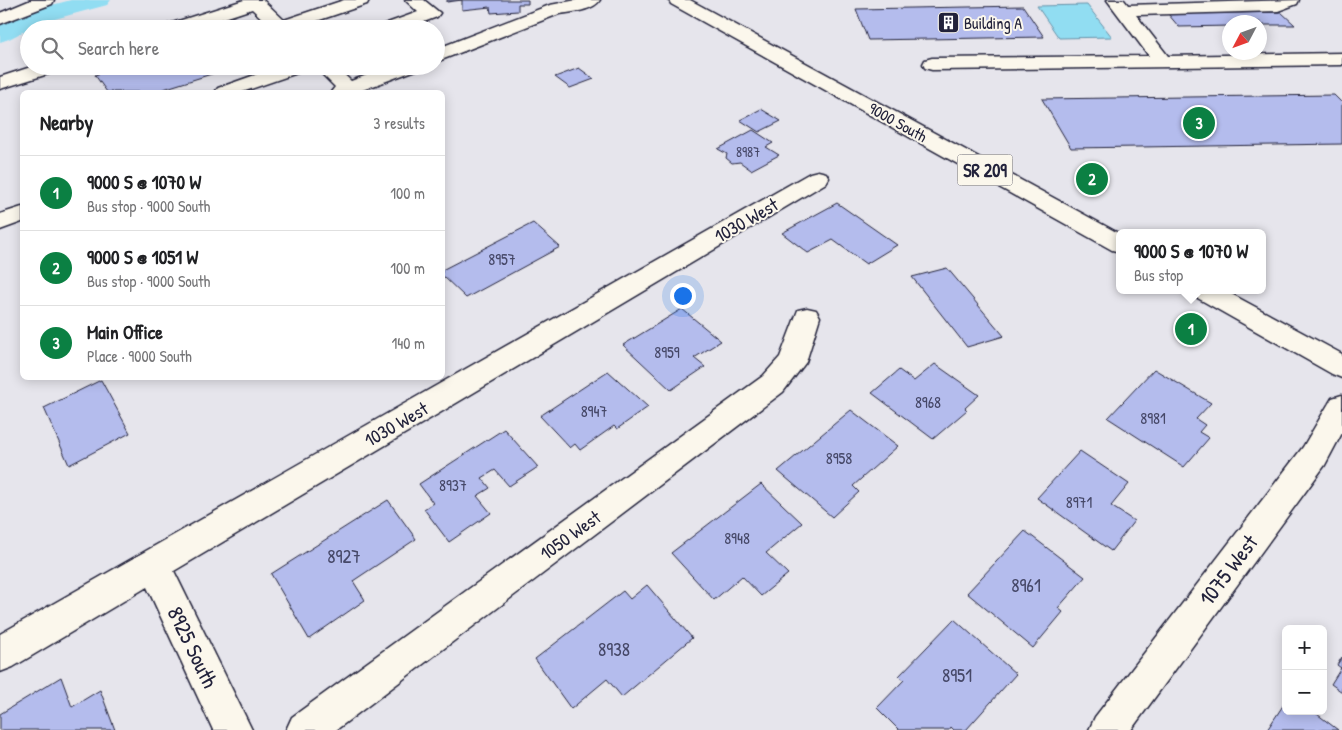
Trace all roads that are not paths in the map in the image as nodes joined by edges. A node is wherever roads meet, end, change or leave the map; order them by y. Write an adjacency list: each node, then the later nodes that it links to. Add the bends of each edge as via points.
1 (46, 0): 10 (street)
2 (361, 0): 13 (street)
3 (413, 0): 14 (street, via 431,13)
4 (592, 0): 8 (street, via 574,7)
5 (677, 0): 30 (street, 9000 South / SR 209)
6 (1291, 0): 9 (street, via 1265,8)
7 (258, 1): 11 (street); 12 (street)
8 (563, 5): 15 (street)
9 (1119, 5): 17 (street)
10 (0, 19)
11 (200, 20)
12 (275, 20)
13 (305, 20)
14 (412, 20)
15 (445, 52)
16 (1342, 59): 17 (street)
17 (1164, 61): 18 (street)
18 (932, 64)
19 (25, 75): 23 (street)
20 (273, 75): 24 (street)
21 (331, 75): 25 (street)
22 (386, 75): 26 (street)
23 (0, 83)
24 (231, 90)
25 (344, 90)
26 (348, 90)
27 (818, 178): 35 (street, 1030 West)
28 (20, 215): 29 (street)
29 (0, 222)
30 (1116, 242)
31 (1210, 294): 33 (street)
32 (807, 317): 38 (street, 1050 West, via 792,362 773,384)
33 (1342, 367)
34 (1342, 406): 39 (street, 1075 West, via 1314,456)
35 (154, 565): 36 (street, 1030 West); 37 (street, 8925 South)
36 (0, 654)
37 (233, 730)
38 (305, 730)
39 (1108, 730)

